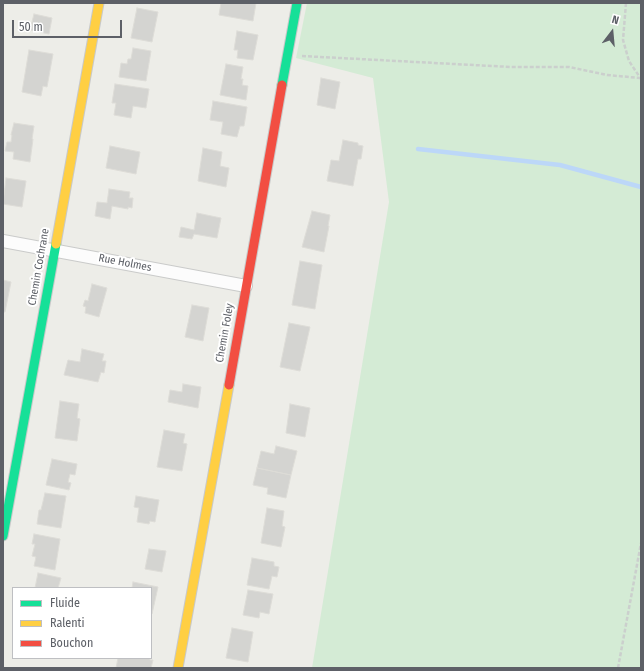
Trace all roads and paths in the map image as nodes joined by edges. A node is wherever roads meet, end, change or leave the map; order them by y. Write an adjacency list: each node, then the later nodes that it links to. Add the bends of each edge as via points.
1 (99, 3): 7 (street, Chemin Cochrane)
2 (297, 3): 4 (street, Chemin Foley)
3 (626, 3): 5 (path, via 623,40 629,61)
4 (288, 55): 5 (path, via 569,67 607,76); 8 (street, Chemin Foley)
5 (640, 78)
6 (3, 241): 7 (street, Rue Holmes)
7 (55, 250): 8 (street, Rue Holmes); 9 (street, Chemin Cochrane)
8 (246, 286): 11 (street, Chemin Foley)
9 (3, 536)
10 (641, 543): 12 (path)
11 (178, 668)
12 (618, 668)

